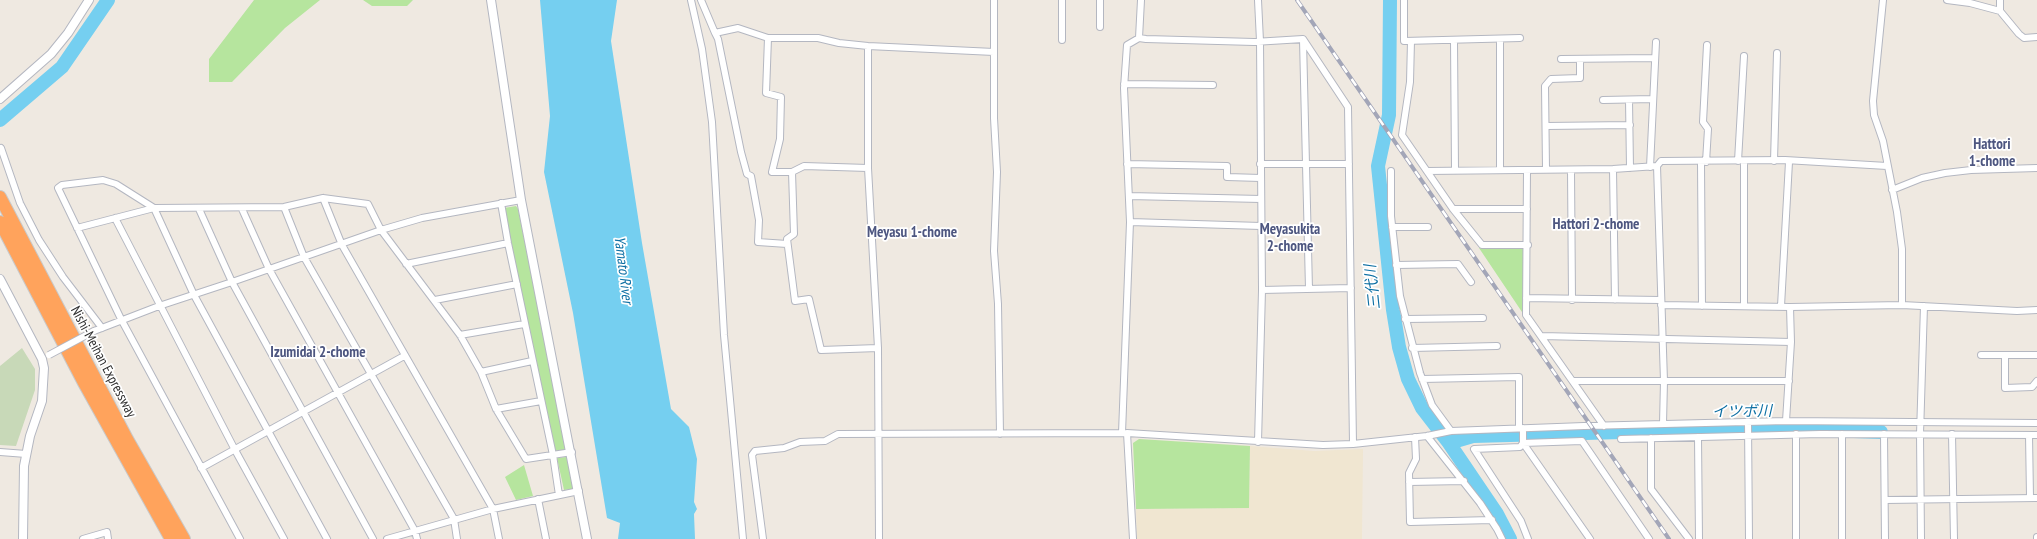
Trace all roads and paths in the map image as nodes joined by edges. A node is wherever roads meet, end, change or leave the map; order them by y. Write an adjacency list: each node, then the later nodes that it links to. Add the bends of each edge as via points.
1 (89, 0): 38 (street, via 51,54)
2 (491, 0): 73 (street)
3 (691, 0): 210 (street, via 702,49 712,122 724,335)
4 (701, 0): 16 (street)
5 (994, 0): 30 (street)
6 (1062, 0): 22 (street)
7 (1100, 0): 15 (street)
8 (1141, 0): 19 (street)
9 (1258, 0): 23 (street)
10 (1404, 0): 25 (street, via 1404,41)
11 (1883, 0): 54 (street, via 1874,116)
12 (1947, 0): 14 (street)
13 (2000, 0): 14 (street)
14 (2000, 10): 17 (street, via 2024,38)
15 (1100, 27)
16 (715, 33): 18 (street, via 738,28); 90 (street, via 741,152 747,174 751,176 759,220 758,242)
17 (2037, 37)
18 (768, 38): 29 (street, via 818,38); 66 (street, via 766,93 781,97 780,138 772,172)
19 (1139, 38): 23 (street, via 1254,42); 36 (street, via 1127,45)
20 (1520, 38): 21 (street)
21 (1500, 39): 26 (street); 61 (street)
22 (1062, 40)
23 (1260, 40): 24 (street); 50 (street)
24 (1303, 40): 51 (street); 52 (street, via 1348,107)
25 (1411, 40): 26 (street); 65 (street, via 1410,82 1402,135)
26 (1454, 40): 60 (street)
27 (1656, 42): 33 (street)
28 (1708, 45): 47 (street, via 1703,122 1708,129)
29 (868, 46): 30 (street); 55 (street)
30 (994, 52): 158 (street, via 997,172 994,251 998,304)
31 (1777, 53): 46 (street)
32 (1744, 56): 45 (street)
33 (1655, 58): 34 (street); 39 (street)
34 (1580, 59): 35 (street); 43 (street, via 1580,78 1551,79 1545,86)
35 (1561, 60)
36 (1124, 84): 37 (street); 49 (street)
37 (1213, 85)
38 (0, 99)
39 (1653, 99): 41 (street); 53 (street)
40 (1603, 100): 41 (street)
41 (1629, 100): 42 (street)
42 (1630, 125): 43 (street); 56 (street)
43 (1546, 126): 58 (street)
44 (0, 149): 122 (street, via 2,148 20,203 38,240 63,278)
45 (1741, 161): 46 (street); 47 (street); 110 (street)
46 (1774, 161): 48 (street)
47 (1704, 162): 53 (street, via 1661,161); 113 (street)
48 (1789, 162): 54 (street); 114 (street)
49 (1128, 164): 67 (street, via 1227,166 1227,177); 69 (street)
50 (1260, 164): 51 (street); 67 (street)
51 (1307, 164): 52 (street); 102 (street)
52 (1349, 164): 101 (street)
53 (1654, 166): 56 (street); 109 (street)
54 (1887, 166): 68 (street)
55 (868, 168): 66 (street, via 804,166); 128 (street)
56 (1630, 168): 59 (street)
57 (2037, 168): 68 (street, via 1945,173 1922,178)
58 (1546, 169): 62 (street); 63 (street)
59 (1613, 169): 63 (street); 108 (street)
60 (1455, 170): 61 (street); 65 (street)
61 (1500, 170): 62 (street)
62 (1527, 170): 80 (street)
63 (1571, 170): 107 (street)
64 (1391, 171): 85 (street)
65 (1427, 171): 79 (street)
66 (792, 172): 90 (street, via 794,234 787,239)
67 (1261, 178): 72 (street)
68 (1892, 190): 111 (street, via 1902,249)
69 (1129, 196): 72 (street); 83 (street)
70 (0, 197): 199 (highway, Nishi-Meihan Expressway, via 124,433)
71 (323, 198): 75 (street); 88 (street, via 368,204); 91 (street)
72 (1261, 199): 84 (street)
73 (520, 200): 74 (street); 177 (street)
74 (501, 204): 88 (street, via 422,218); 89 (street)
75 (284, 207): 78 (street); 93 (street)
76 (154, 208): 77 (street); 81 (street); 87 (street, via 116,184 103,180 62,185 58,188); 104 (street)
77 (199, 209): 78 (street); 98 (street)
78 (242, 209): 96 (street)
79 (1453, 209): 80 (street); 92 (street, via 1482,245)
80 (1527, 209): 92 (street)
81 (115, 218): 87 (street); 112 (street)
82 (0, 222): 198 (highway, Nishi-Meihan Expressway, via 86,387)
83 (1130, 222): 84 (street); 156 (street)
84 (1261, 226): 103 (street)
85 (1392, 227): 86 (street); 95 (street)
86 (1428, 227)
87 (77, 228): 120 (street)
88 (380, 230): 91 (street); 94 (street)
89 (508, 243): 94 (street); 100 (street)
90 (787, 244): 128 (street, via 795,301 809,299 821,350)
91 (342, 245): 93 (street); 133 (street)
92 (1528, 245): 105 (street)
93 (304, 257): 96 (street); 137 (street)
94 (406, 264): 106 (street)
95 (1396, 265): 99 (street, via 1458,264); 118 (street)
96 (269, 269): 98 (street); 143 (street)
97 (0, 279): 134 (street)
98 (232, 282): 104 (street); 146 (street)
99 (1472, 282)
100 (517, 284): 106 (street); 121 (street)
101 (1351, 288): 102 (street); 174 (street)
102 (1309, 289): 103 (street)
103 (1262, 290): 172 (street)
104 (194, 295): 112 (street); 155 (street)
105 (1526, 298): 107 (street); 124 (street, via 1526,315)
106 (435, 300): 123 (street)
107 (1572, 300): 108 (street)
108 (1615, 300): 109 (street)
109 (1661, 303): 113 (street); 125 (street)
110 (1744, 305): 113 (street); 114 (street)
111 (1902, 305): 115 (street); 116 (street)
112 (159, 306): 120 (street); 175 (street)
113 (1702, 306)
114 (1781, 306): 116 (street)
115 (1924, 306): 117 (street, via 2017,312); 148 (street)
116 (1790, 307): 126 (street)
117 (2037, 310)
118 (1405, 318): 119 (street); 129 (street)
119 (1483, 318)
120 (121, 320): 122 (street); 180 (street)
121 (524, 324): 123 (street); 135 (street)
122 (102, 328): 134 (street, bridge)
123 (460, 335): 136 (street)
124 (1542, 336): 125 (street); 139 (street)
125 (1662, 339): 126 (street); 140 (street)
126 (1790, 342): 141 (street)
127 (1497, 346): 129 (street)
128 (878, 348): 157 (street)
129 (1412, 348): 138 (street)
130 (2037, 354): 132 (street)
131 (1981, 355): 132 (street)
132 (2005, 355): 142 (street, via 2005,388 2032,387)
133 (404, 356): 137 (street); 191 (street)
134 (46, 357): 178 (street, via 42,401)
135 (532, 361): 136 (street); 144 (street)
136 (481, 372): 145 (street)
137 (372, 375): 143 (street); 192 (street)
138 (1422, 378): 153 (street, via 1519,377); 154 (street, via 1432,405)
139 (1573, 381): 140 (street); 152 (street)
140 (1664, 381): 141 (street); 150 (street)
141 (1789, 381): 147 (street)
142 (2037, 382)
143 (338, 394): 146 (street); 194 (street)
144 (541, 401): 145 (street); 179 (street)
145 (496, 409): 179 (street, via 526,459)
146 (303, 412): 155 (street); 203 (street)
147 (1786, 421): 148 (street); 151 (street)
148 (1921, 421): 149 (street); 163 (street)
149 (2037, 423)
150 (1663, 424): 151 (street); 152 (street)
151 (1748, 424): 159 (street)
152 (1604, 426): 153 (street)
153 (1521, 428): 154 (street); 173 (street)
154 (1451, 431): 167 (street)
155 (270, 432): 175 (street); 202 (street)
156 (1125, 433): 158 (street); 172 (street); 213 (street)
157 (878, 434): 158 (street); 211 (street, via 838,434 825,440 756,451 752,455); 212 (street)
158 (1000, 434)
159 (1748, 434): 160 (street); 169 (street); 220 (street)
160 (1796, 434): 161 (street); 221 (street)
161 (1842, 434): 162 (street); 222 (street)
162 (1884, 434): 163 (street); 188 (street)
163 (1920, 434): 164 (street); 189 (street)
164 (1952, 434): 165 (street); 190 (street)
165 (2028, 435): 166 (street); 185 (street)
166 (2037, 435)
167 (1427, 436): 168 (street); 181 (street)
168 (1415, 437): 174 (street); 182 (street, via 1416,459 1409,473)
169 (1698, 437): 170 (street); 219 (street)
170 (1651, 438): 171 (street); 218 (street, via 1652,489)
171 (1621, 439)
172 (1258, 442): 174 (street)
173 (1523, 443): 215 (street, via 1520,447 1474,449 1521,521); 216 (street); 217 (street, via 1582,441)
174 (1353, 444)
175 (234, 450): 180 (street); 201 (street)
176 (0, 452): 178 (street)
177 (572, 452): 179 (street); 183 (street)
178 (26, 454): 195 (street, via 23,478)
179 (553, 456): 184 (street)
180 (202, 468): 200 (street)
181 (1464, 481): 182 (street); 193 (street)
182 (1409, 482): 193 (street, via 1410,522)
183 (579, 491): 184 (street); 209 (street)
184 (559, 494): 187 (street)
185 (2030, 497): 186 (street); 190 (street)
186 (2037, 498)
187 (538, 499): 191 (street); 208 (street)
188 (1885, 500): 189 (street); 223 (street)
189 (1920, 500): 190 (street); 224 (street)
190 (1954, 500): 225 (street)
191 (493, 509): 192 (street); 207 (street)
192 (454, 520): 194 (street); 206 (street)
193 (1492, 520): 214 (street)
194 (415, 531): 204 (street); 205 (street)
195 (23, 539)
196 (83, 539): 197 (street, via 107,532)
197 (108, 539)
198 (171, 539)
199 (184, 539)
200 (240, 539)
201 (284, 539)
202 (328, 539)
203 (373, 539)
204 (388, 539)
205 (417, 539)
206 (457, 539)
207 (499, 539)
208 (546, 539)
209 (588, 539)
210 (743, 539)
211 (764, 539)
212 (878, 539)
213 (1133, 539)
214 (1502, 539)
215 (1528, 539)
216 (1590, 539)
217 (1649, 539)
218 (1690, 539)
219 (1699, 539)
220 (1749, 539)
221 (1796, 539)
222 (1842, 539)
223 (1885, 539)
224 (1921, 539)
225 (1954, 539)

